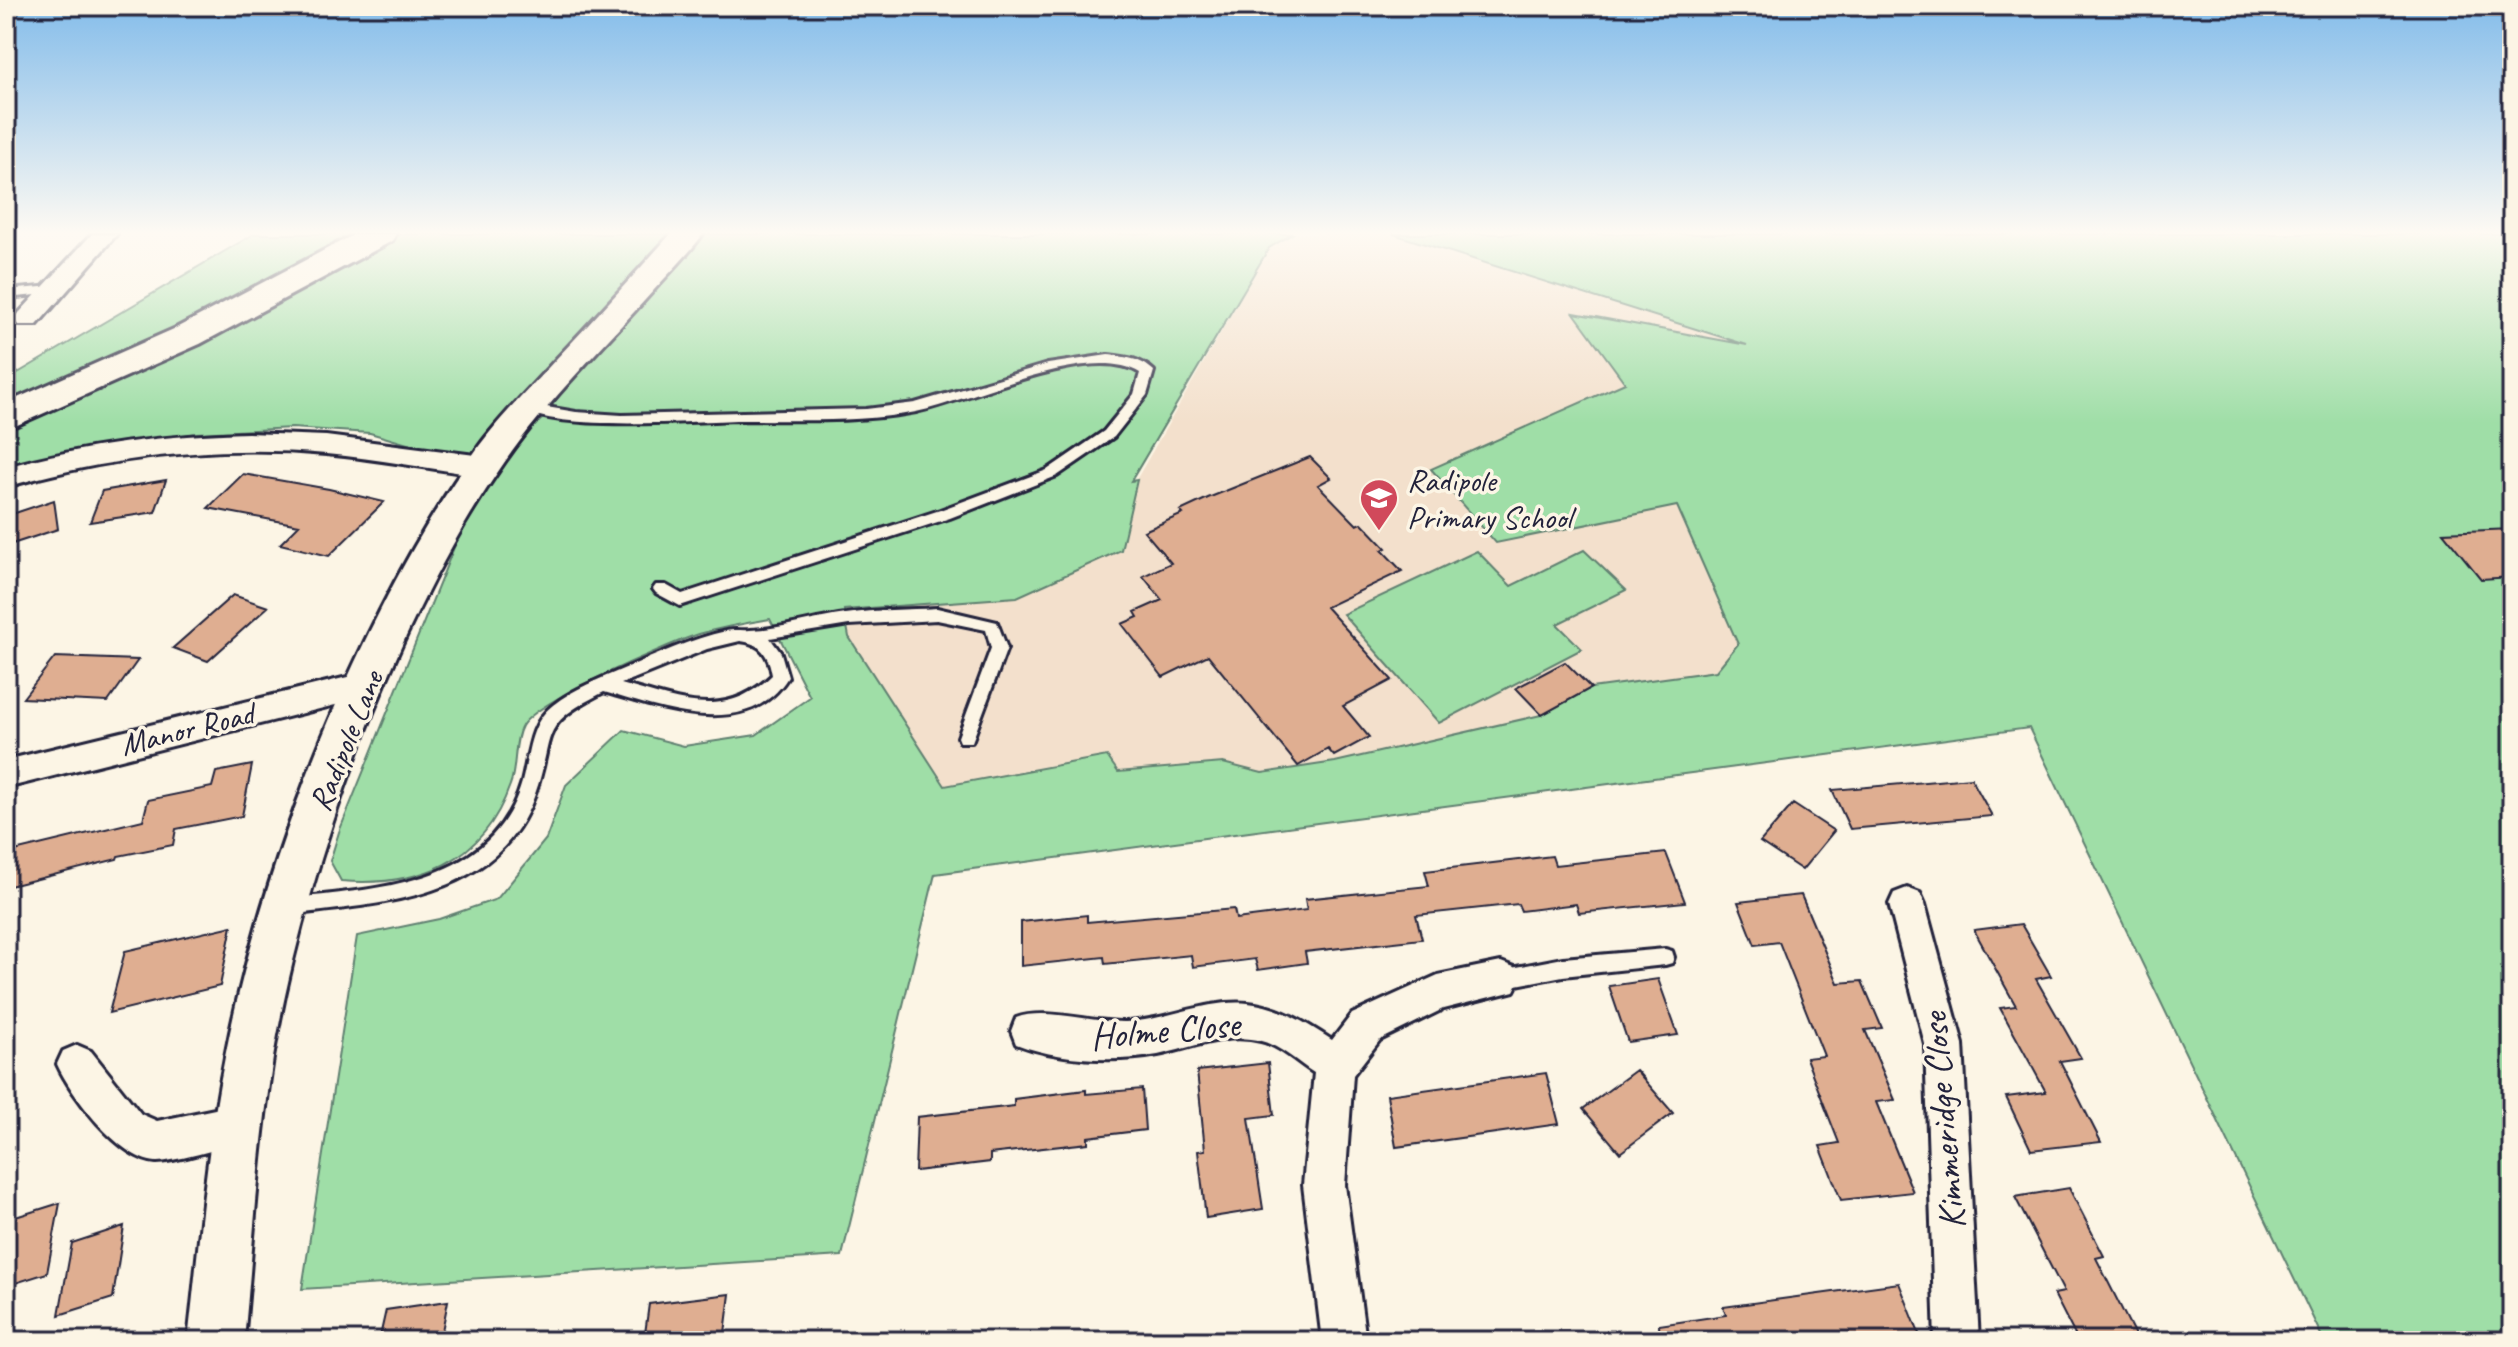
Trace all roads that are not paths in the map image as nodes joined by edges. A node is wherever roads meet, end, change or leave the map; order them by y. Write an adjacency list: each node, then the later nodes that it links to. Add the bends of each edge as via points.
1 (47, 297): 4 (street)
2 (262, 297): 6 (highway)
3 (631, 297): 5 (street, Radipole Lane)
4 (28, 319)
5 (529, 408): 7 (street, Radipole Lane); 9 (lane, via 584,417 840,415 937,402 1097,359 1126,359 1147,371 1140,395 1109,434 1052,473 945,514 680,600)
6 (6, 418)
7 (483, 466): 8 (street, via 324,445 242,443 150,448); 11 (street, Radipole Lane, via 419,578)
8 (6, 477)
9 (661, 589)
10 (755, 635): 12 (lane, via 705,642); 12 (lane, via 770,645 780,677 748,705 729,711 703,709); 13 (lane, via 849,619 937,614 992,626 999,648)
11 (368, 685): 14 (street, Manor Road); 16 (street, Radipole Lane, via 304,847)
12 (605, 686): 16 (lane, via 561,708 545,725 514,823 472,864 387,893)
13 (966, 737)
14 (6, 774)
15 (1907, 904): 25 (street, Kimmeridge Close, via 1944,1044)
16 (287, 908): 22 (street, Radipole Lane, via 257,1016)
17 (1665, 957): 18 (lane)
18 (1501, 979): 21 (street, via 1438,993 1366,1027)
19 (1030, 1031): 21 (street, Holme Close, via 1109,1040 1157,1036 1206,1022 1263,1023)
20 (77, 1064): 22 (street, via 127,1128 156,1142)
21 (1337, 1065): 24 (street, via 1331,1083 1324,1185)
22 (239, 1124): 23 (street, Radipole Lane)
23 (216, 1341)
24 (1344, 1341)
25 (1957, 1341)

